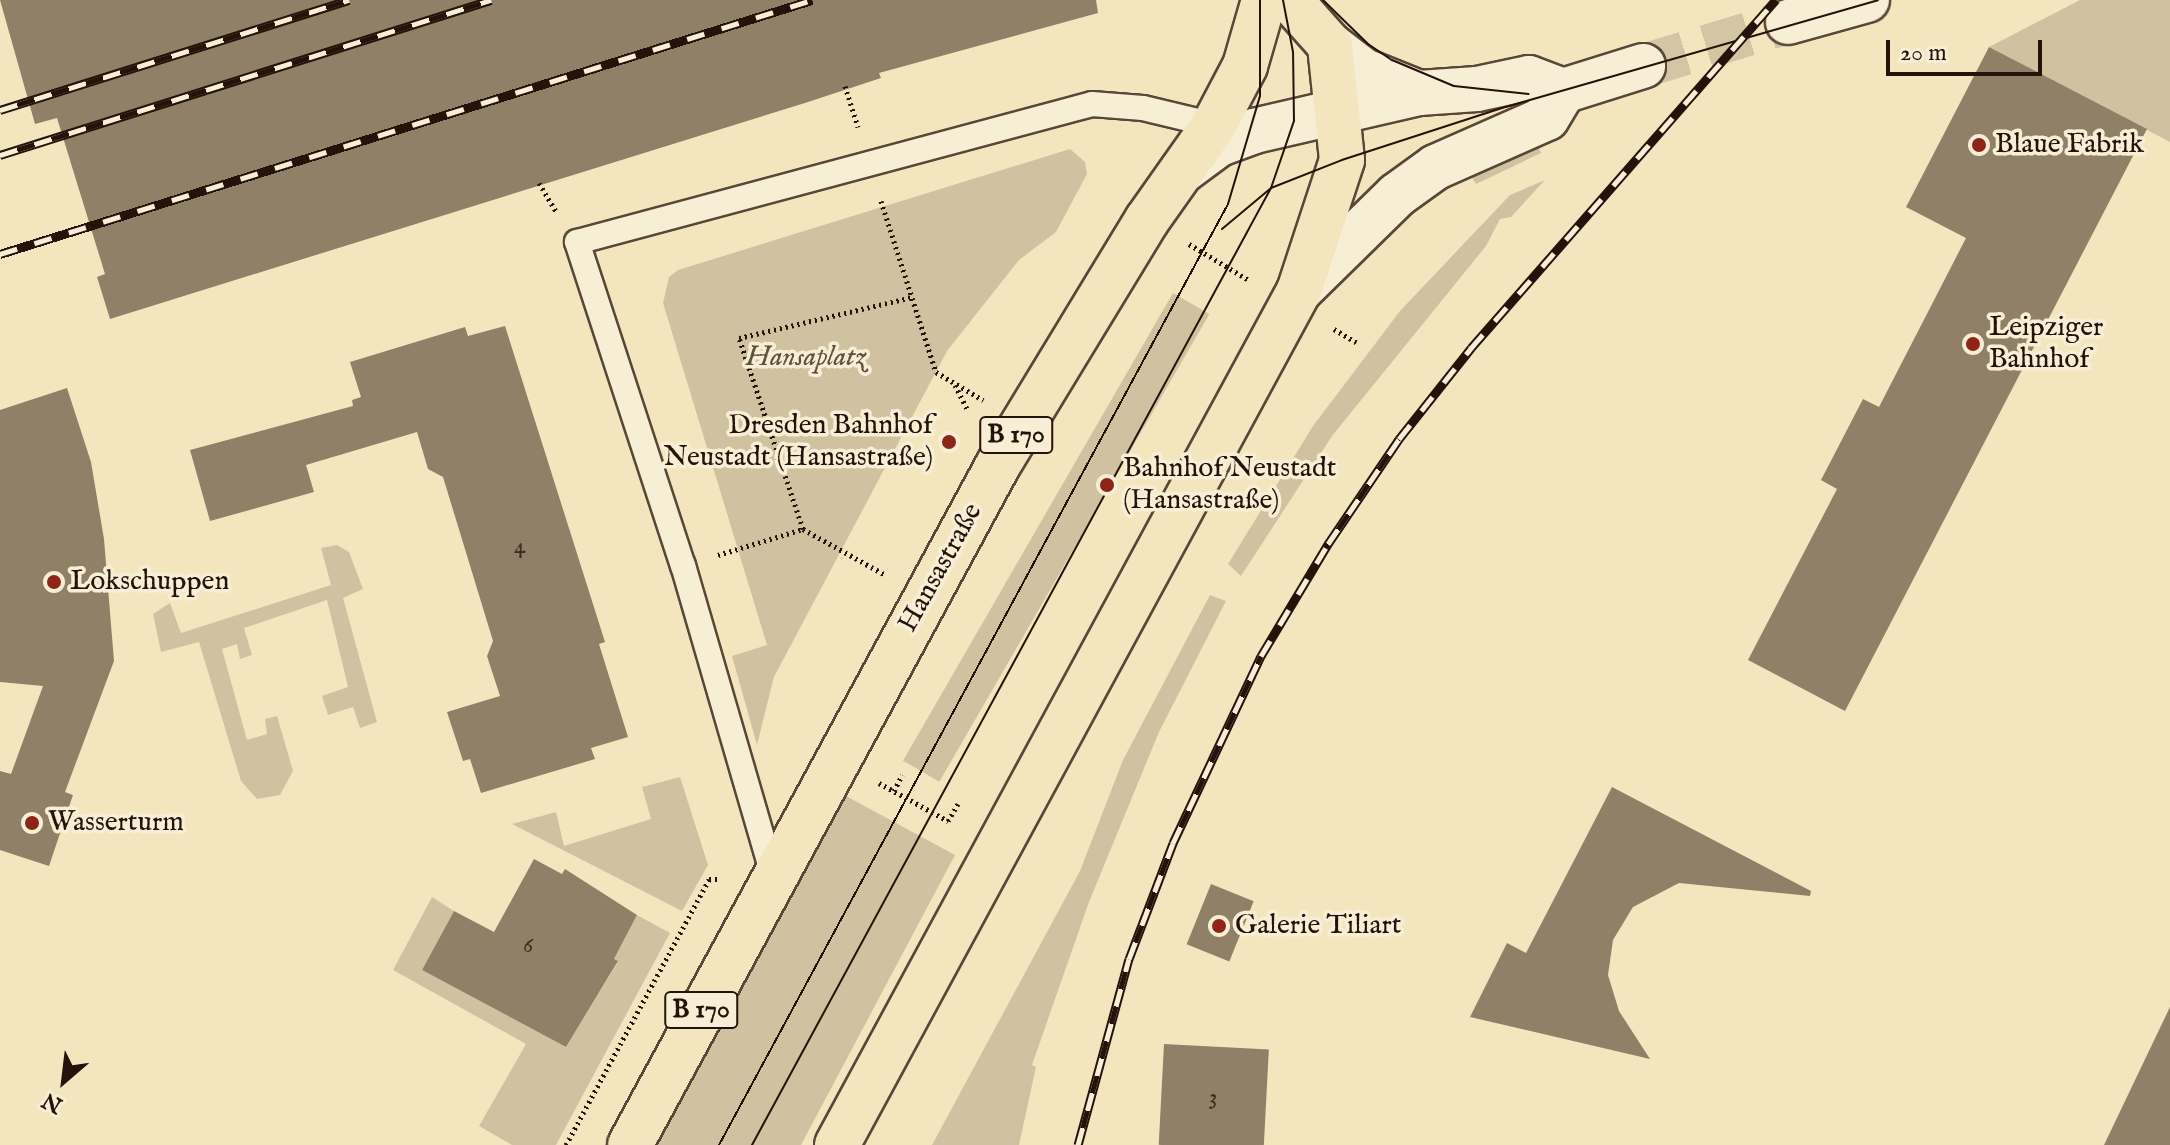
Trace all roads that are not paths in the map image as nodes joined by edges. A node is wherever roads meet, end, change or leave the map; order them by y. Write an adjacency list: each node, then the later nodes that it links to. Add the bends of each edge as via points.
1 (1264, 0): 10 (main road, Hansastraße / B 170, via 1245,66)
2 (1290, 0): 5 (main road)
3 (1867, 0): 4 (street)
4 (1788, 22)
5 (1330, 45): 8 (street, via 1364,71); 9 (main road)
6 (1643, 66): 7 (street)
7 (1563, 91): 8 (street, via 1529,78); 12 (street, via 1547,118 1436,167)
8 (1419, 93): 9 (street)
9 (1340, 112): 11 (street, via 1219,144); 12 (main road, via 1342,160)
10 (1214, 125): 11 (main road, Hansastraße / B 170); 13 (lane, via 1143,108 1092,104 577,242 683,566)
11 (1174, 177): 13 (main road, Hansastraße / B 170, via 998,465)
12 (1279, 288): 15 (main road)
13 (773, 875): 14 (main road, Hansastraße / B 170)
14 (630, 1145)
15 (837, 1145)

